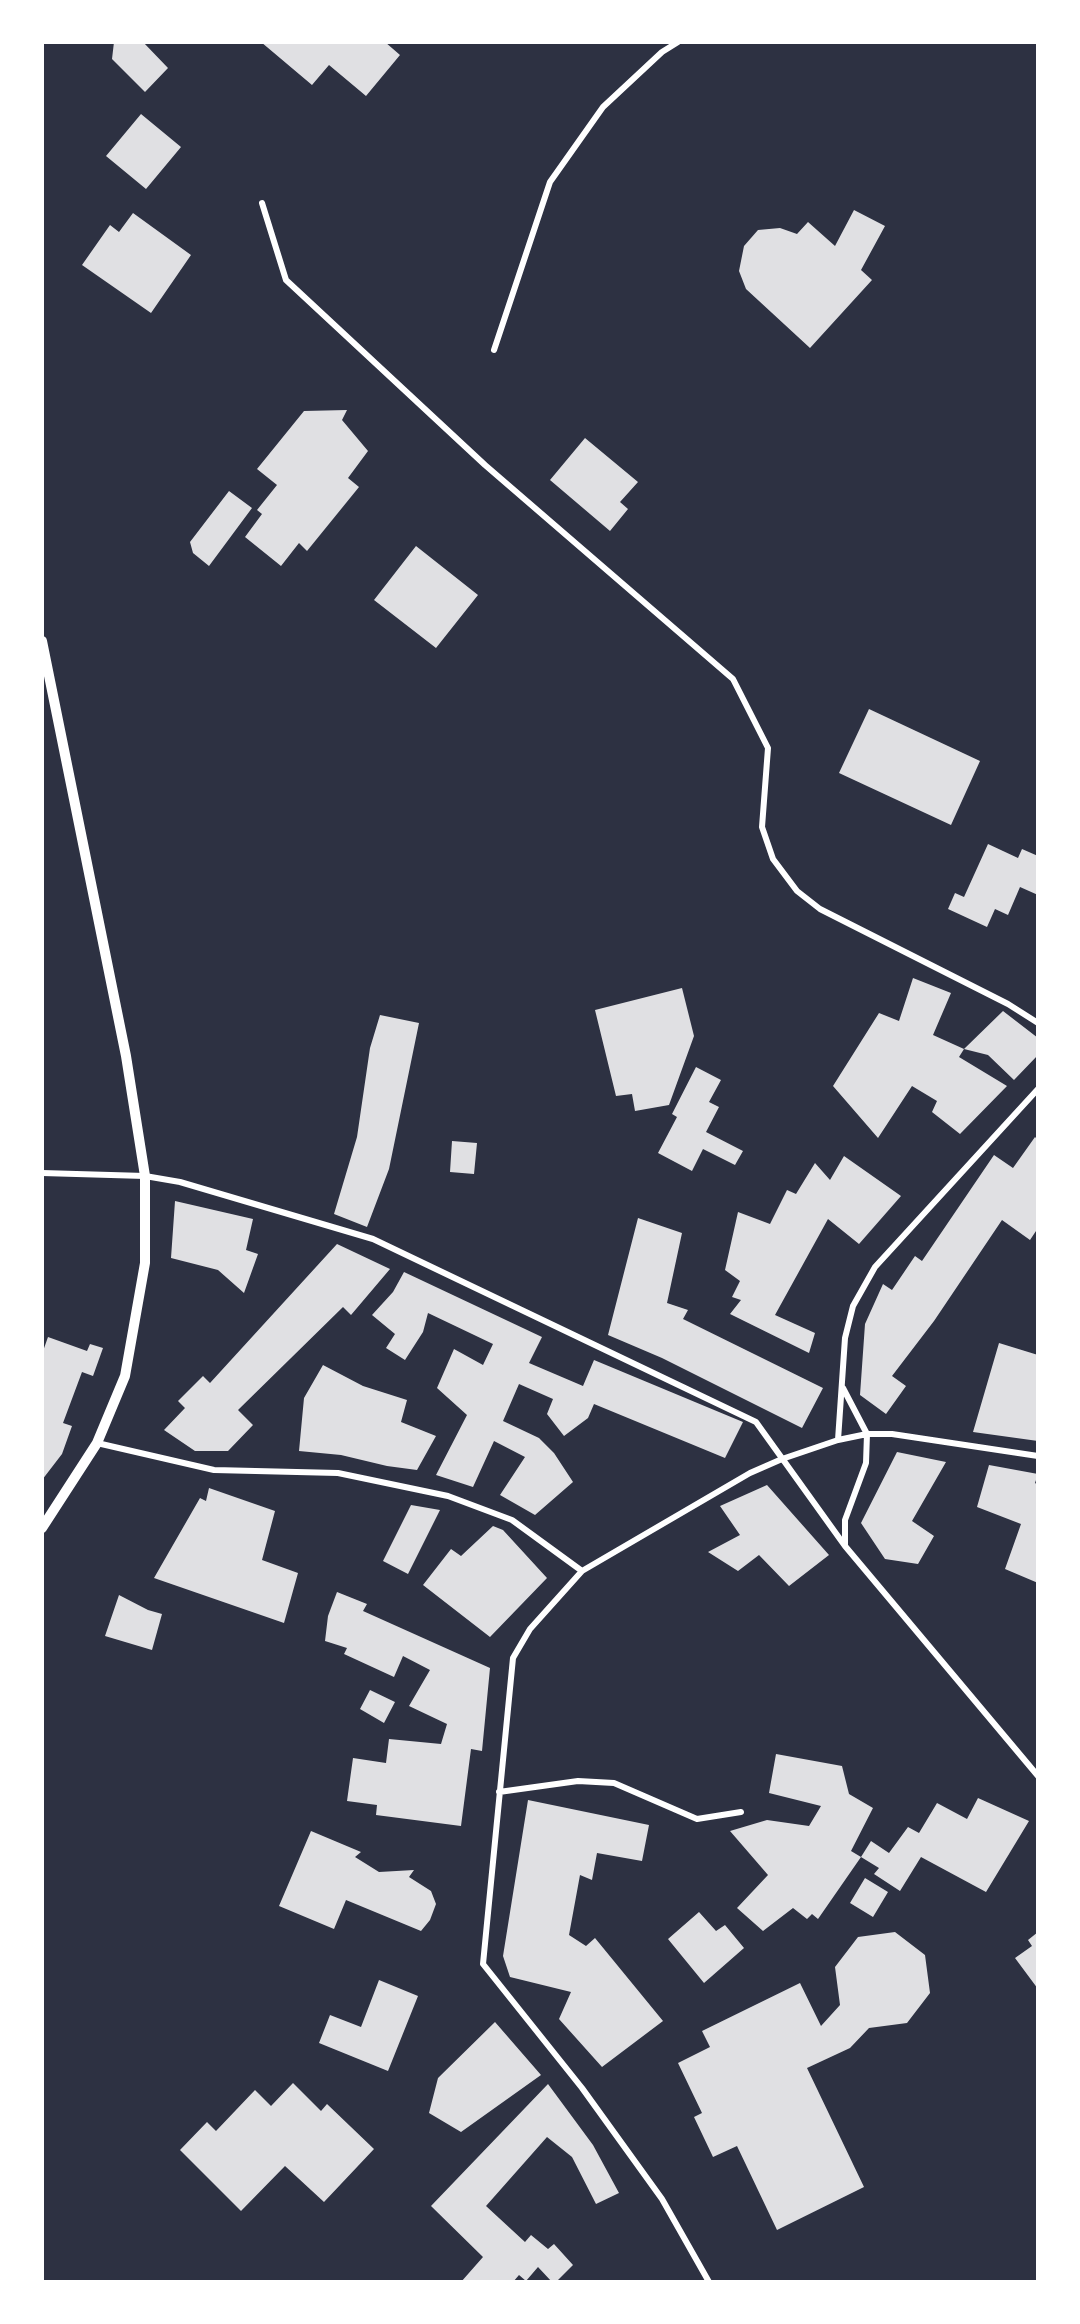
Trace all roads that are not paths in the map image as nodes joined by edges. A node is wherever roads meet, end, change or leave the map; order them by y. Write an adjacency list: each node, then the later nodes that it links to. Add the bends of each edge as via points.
1 (678, 42): 3 (street, via 603,107 550,182)
2 (262, 203): 5 (street, via 286,280 485,465 733,679 768,748 762,827 772,859 797,891 820,909)
3 (494, 350)
4 (42, 641): 8 (street, via 126,1056)
5 (1038, 1023)
6 (1038, 1089): 9 (street, via 875,1267 853,1306 845,1338)
7 (42, 1173): 8 (street)
8 (145, 1176): 12 (street, via 146,1263 125,1376); 14 (street, via 191,1185 373,1239 756,1422)
9 (842, 1387): 10 (street); 11 (street)
10 (867, 1434): 11 (street); 13 (street, via 892,1434); 16 (street, via 866,1463 845,1520)
11 (838, 1440): 14 (street)
12 (97, 1443): 15 (street); 17 (street, via 214,1470 338,1473 448,1496 512,1520)
13 (1038, 1456)
14 (782, 1459): 16 (street); 17 (street, via 750,1473)
15 (42, 1528)
16 (845, 1546): 18 (street)
17 (582, 1571): 19 (street, via 530,1629 513,1658)
18 (1038, 1776)
19 (499, 1792): 20 (street, via 578,1781 614,1783 697,1819); 21 (street, via 483,1964 582,2088 655,2190)
20 (741, 1812)
21 (709, 2282)

